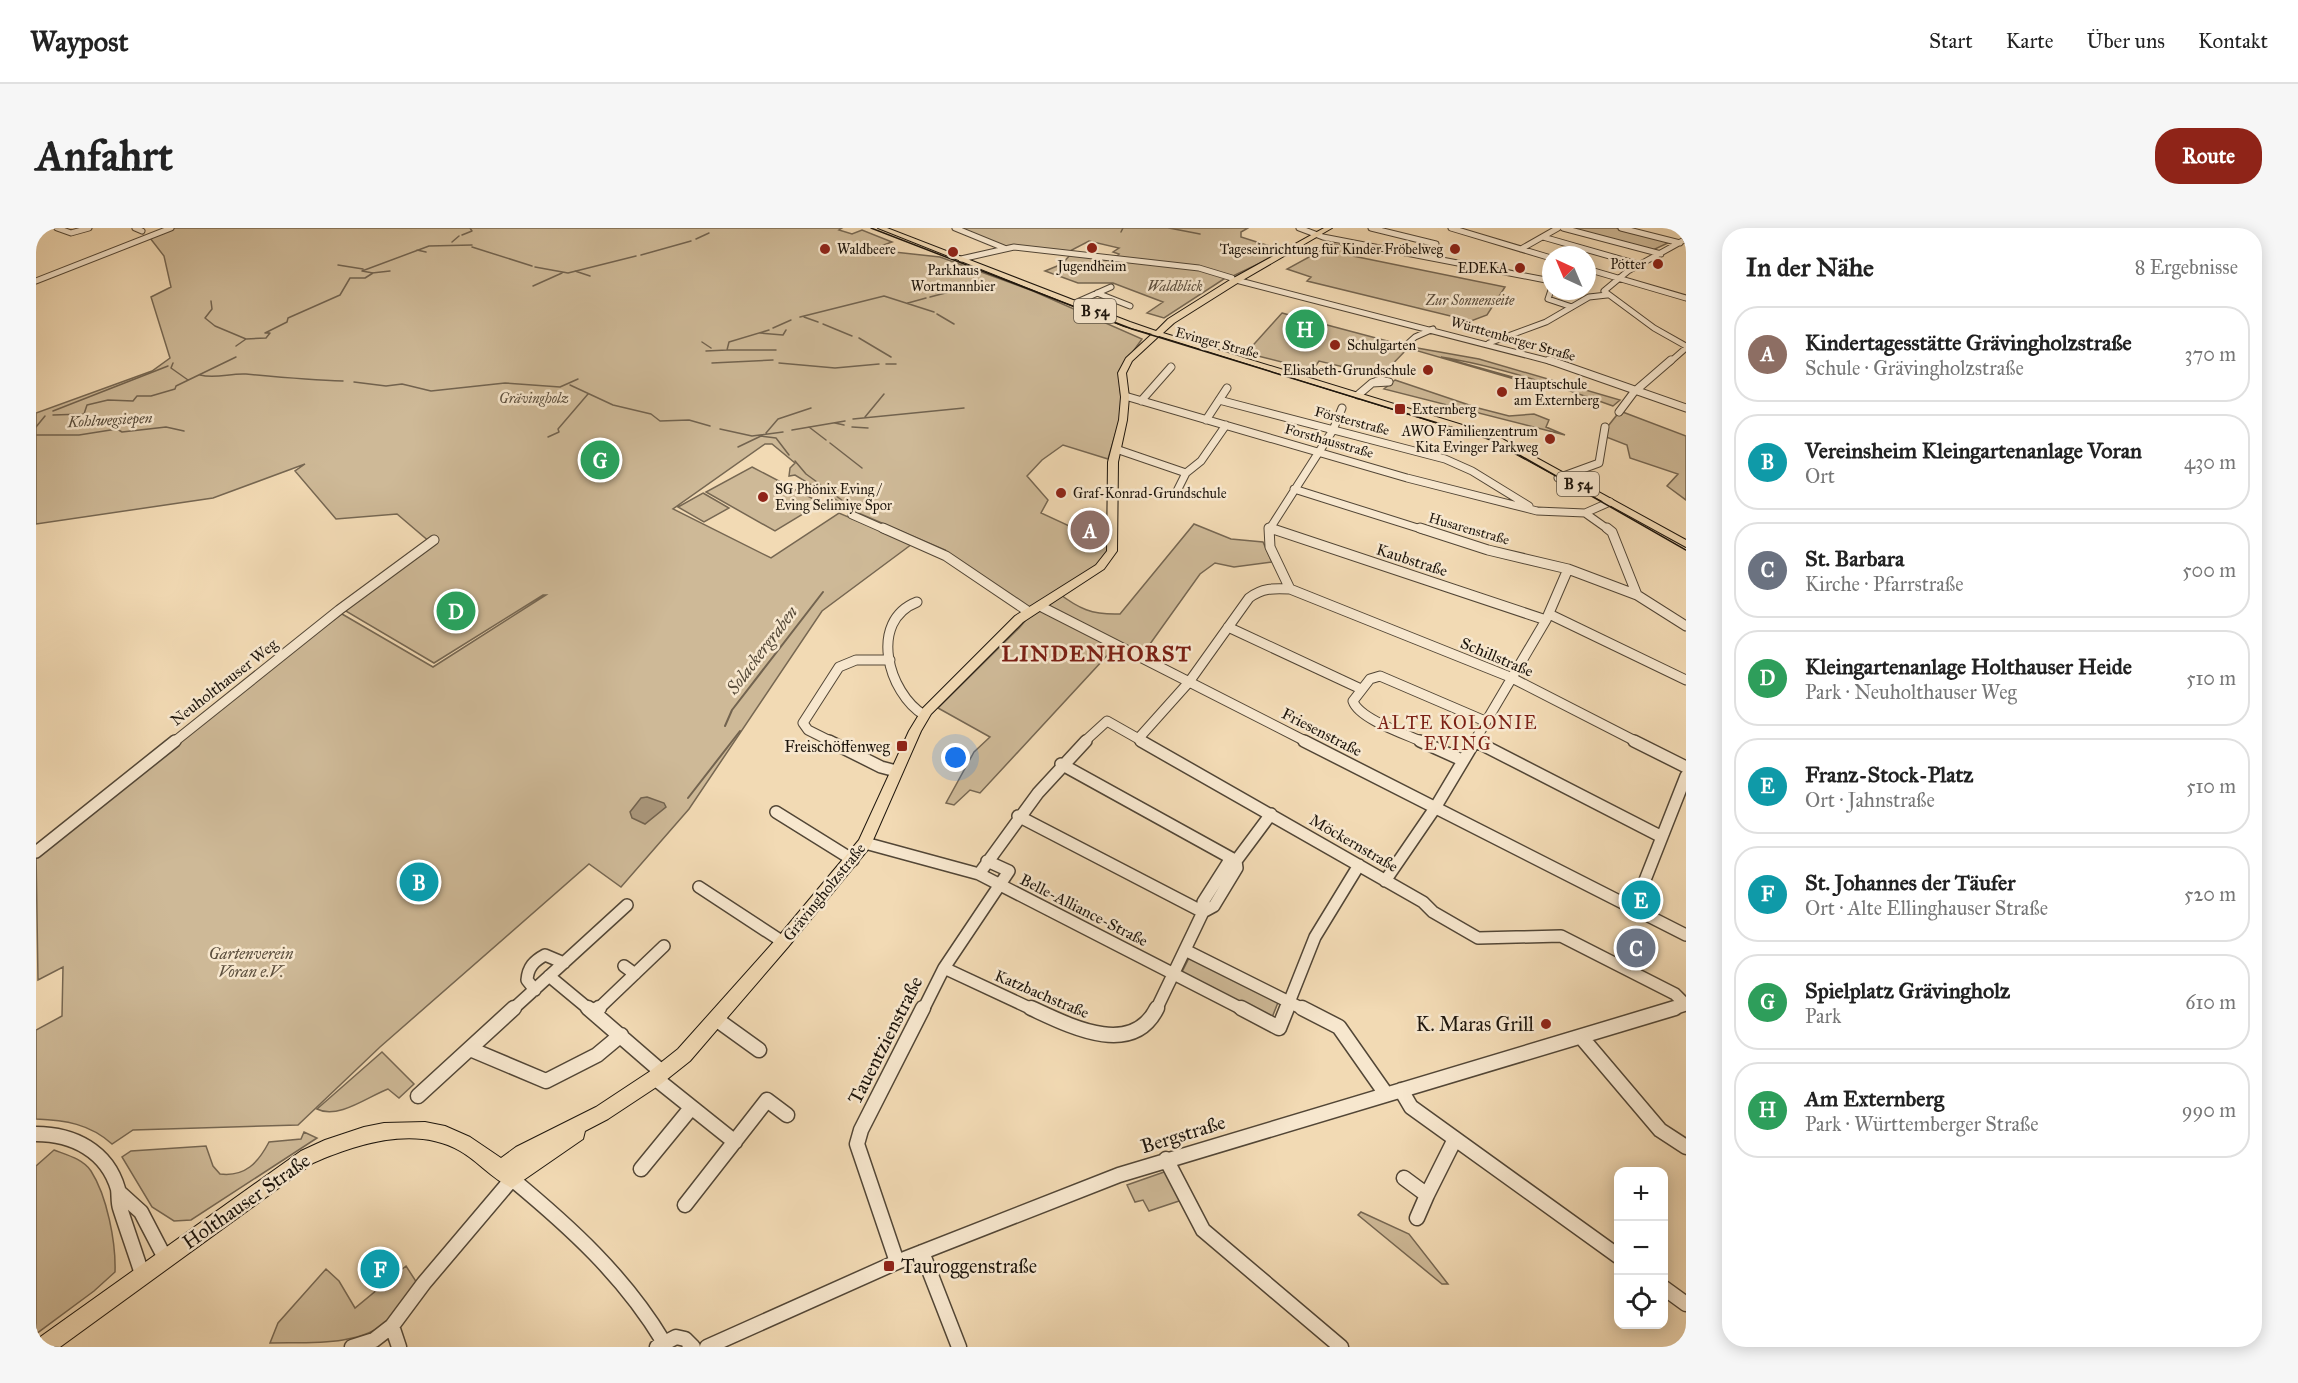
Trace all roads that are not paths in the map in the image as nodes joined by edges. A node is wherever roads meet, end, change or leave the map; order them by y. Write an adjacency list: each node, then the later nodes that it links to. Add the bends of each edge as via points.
1 (57, 228): 2 (street, via 71,233)
2 (89, 228)
3 (171, 228): 31 (street)
4 (881, 228): 25 (main road, Evinger Straße / B 54)
5 (955, 228): 20 (street)
6 (1299, 228): 15 (street)
7 (1329, 228): 15 (main road, Grävingholzstraße)
8 (1371, 228): 18 (street)
9 (1453, 228): 18 (street); 21 (street)
10 (1558, 228): 16 (street)
11 (1563, 228): 22 (street)
12 (1621, 228): 19 (street)
13 (1679, 228): 14 (street)
14 (1686, 230)
15 (1317, 235): 24 (street); 28 (main road, Grävingholzstraße)
16 (1543, 237): 21 (street); 26 (street)
17 (1686, 239): 19 (street)
18 (1441, 240): 24 (street)
19 (1680, 243): 22 (street)
20 (1005, 248): 25 (street); 28 (street, Württemberger Straße, via 1199,268)
21 (1521, 249): 23 (street)
22 (1661, 254): 26 (street)
23 (1542, 255)
24 (1423, 257): 30 (street)
25 (961, 259): 33 (main road, Evinger Straße / B 54)
26 (1641, 265): 29 (street)
27 (1596, 272): 29 (street)
28 (1236, 278): 42 (street, Württemberger Straße); 43 (main road, Grävingholzstraße)
29 (1618, 278): 36 (street, via 1606,286); 37 (street)
30 (1542, 279)
31 (36, 280)
32 (1112, 287): 35 (street)
33 (1035, 288): 39 (main road, Evinger Straße / B 54); 43 (main road, Evinger Straße / B 54)
34 (1596, 290): 36 (street)
35 (1098, 293): 39 (street); 40 (street)
36 (1605, 293): 41 (street, via 1591,296); 46 (street)
37 (1686, 298)
38 (1551, 300): 41 (street)
39 (1075, 303): 43 (main road, Evinger Straße / B 54)
40 (1130, 306)
41 (1572, 308): 44 (street)
42 (1433, 329): 44 (street, Württemberger Straße); 45 (street)
43 (1153, 336): 51 (main road, Evinger Straße / B 54); 52 (main road, Grävingholzstraße, via 1122,373); 65 (main road, Evinger Straße / B 54, via 1476,436)
44 (1489, 343): 50 (street, Württemberger Straße)
45 (1405, 346)
46 (1686, 347): 50 (street)
47 (1171, 367): 54 (street)
48 (1371, 383): 51 (street)
49 (1227, 388): 53 (street)
50 (1638, 390): 56 (street, Württemberger Straße); 57 (street)
51 (1358, 395): 65 (main road, Evinger Straße / B 54, via 1492,437)
52 (1125, 396): 54 (street, Forsthausstraße); 62 (main road, Grävingholzstraße)
53 (1219, 400): 58 (street); 61 (street, Försterstraße)
54 (1141, 401): 58 (street, Forsthausstraße)
55 (1342, 408): 61 (street)
56 (1686, 408)
57 (1618, 412)
58 (1206, 420): 59 (street, Forsthausstraße)
59 (1226, 425): 63 (street, Forsthausstraße); 64 (street, via 1201,461)
60 (1605, 427): 65 (street, via 1601,435 1602,459)
61 (1333, 430): 63 (street); 69 (street, Försterstraße, via 1458,464)
62 (1116, 449): 64 (street); 81 (main road, Grävingholzstraße, via 1112,551 1083,580)
63 (1317, 452): 66 (street); 69 (street, Forsthausstraße)
64 (1186, 473): 67 (street)
65 (1561, 477): 68 (main road, Evinger Straße / B 54)
66 (1294, 489): 73 (street); 77 (street, Husarenstraße, via 1488,550)
67 (1175, 495)
68 (1604, 505): 70 (street, Forsthausstraße); 72 (street); 75 (main road, Evinger Straße / B 54); 76 (main road, Evinger Straße / B 54)
69 (1537, 511): 70 (street, Forsthausstraße)
70 (1585, 513): 72 (street)
71 (852, 515): 82 (street, via 946,556)
72 (1604, 525): 79 (street, via 1612,532)
73 (1269, 528): 78 (street, via 1270,547); 83 (street, Kaubstraße)
74 (434, 540): 106 (street, Neuholthauser Weg, via 339,610)
75 (1686, 544)
76 (1686, 552)
77 (1568, 569): 79 (street, Husarenstraße); 83 (street)
78 (1290, 589): 85 (street, via 1256,592); 87 (street, Schillstraße)
79 (1636, 595): 84 (street, Husarenstraße)
80 (918, 602): 86 (street, via 902,609 890,625)
81 (1040, 606): 82 (main road, Grävingholzstraße); 89 (street, Friesenstraße)
82 (1029, 612): 91 (main road, Grävingholzstraße)
83 (1547, 617): 87 (street); 88 (street, Kaubstraße)
84 (1686, 626)
85 (1228, 627): 89 (street); 90 (street)
86 (890, 660): 91 (street, via 901,697); 98 (street, via 856,660 839,667 803,723 808,730)
87 (1510, 677): 92 (street); 97 (street, Schillstraße)
88 (1686, 680)
89 (1189, 682): 93 (street); 100 (street, Friesenstraße)
90 (1361, 689): 92 (street, via 1370,679 1380,676); 95 (street, via 1353,701 1364,715)
91 (924, 715): 98 (main road, Grävingholzstraße)
92 (1485, 721): 94 (street)
93 (1138, 739): 96 (street, Möckernstraße, via 1107,721); 102 (street, Möckernstraße)
94 (1474, 740): 95 (street); 104 (street)
95 (1462, 760): 100 (street)
96 (1062, 764): 103 (street); 108 (street)
97 (1686, 767)
98 (896, 771): 105 (main road, Grävingholzstraße)
99 (1686, 776): 104 (street)
100 (1435, 808): 112 (street); 116 (street, Friesenstraße)
101 (776, 812): 107 (street)
102 (1271, 814): 108 (street, Katzbachstraße); 110 (street, Möckernstraße)
103 (1018, 816): 109 (street); 117 (street)
104 (1662, 837): 116 (street)
105 (865, 843): 107 (main road, Grävingholzstraße); 111 (street, Belle-Alliance-Straße)
106 (36, 852)
107 (852, 860): 119 (main road, Grävingholzstraße)
108 (1234, 860): 117 (street, Katzbachstraße, via 1237,868 1214,906)
109 (987, 861): 111 (street); 113 (street, via 1009,871)
110 (1359, 865): 112 (street, Möckernstraße); 127 (street, via 1324,920)
111 (979, 874): 113 (street, Belle-Alliance-Straße)
112 (1385, 880): 128 (street, Möckernstraße, via 1478,938 1561,936 1675,994)
113 (1000, 885): 123 (street, Tauentzienstraße); 124 (street, Belle-Alliance-Straße)
114 (699, 887): 119 (street)
115 (627, 905): 122 (street)
116 (1634, 908): 118 (street, Friesenstraße)
117 (1203, 912): 121 (street, Katzbachstraße)
118 (1686, 935)
119 (783, 942): 130 (main road, Grävingholzstraße)
120 (664, 946): 129 (street, via 630,970)
121 (1185, 950): 124 (street, Katzbachstraße); 127 (street)
122 (564, 963): 125 (street); 126 (street, via 544,955 532,962 526,980)
123 (944, 968): 124 (street, Katzbachstraße, via 1071,1027 1106,1036 1130,1033 1150,1022); 155 (street, Tauentzienstraße, via 874,1102 857,1144)
124 (1174, 974): 127 (street, Belle-Alliance-Straße, via 1279,1028)
125 (549, 976): 126 (street); 129 (street)
126 (535, 990): 133 (street)
127 (1289, 1001): 136 (street, via 1343,1030)
128 (1686, 1005): 132 (street, Bergstraße)
129 (594, 1014): 131 (street)
130 (716, 1019): 134 (street); 135 (main road, Grävingholzstraße)
131 (621, 1035): 133 (street, via 597,1055 546,1081); 135 (street)
132 (1582, 1038): 136 (street, Bergstraße); 143 (street, via 1660,1130)
133 (470, 1049): 137 (street)
134 (759, 1050)
135 (659, 1076): 138 (street); 146 (main road, Grävingholzstraße, via 602,1113 588,1127)
136 (1394, 1092): 141 (street); 144 (street, Bergstraße)
137 (418, 1095)
138 (691, 1108): 142 (street); 145 (street)
139 (787, 1115): 142 (street, via 767,1101)
140 (36, 1134): 148 (street, Holthauser Straße, via 87,1144 104,1162)
141 (1455, 1139): 149 (street); 153 (street)
142 (735, 1142): 150 (street)
143 (1686, 1147)
144 (1166, 1159): 152 (street, Bergstraße); 167 (street, via 1203,1230)
145 (640, 1169)
146 (507, 1174): 154 (main road, Holthauser Straße, via 450,1137 417,1130 356,1138 308,1157); 159 (street); 160 (street, via 585,1241 632,1295)
147 (1404, 1178): 149 (street)
148 (120, 1193): 154 (street, Holthauser Straße, via 138,1209); 156 (street, Holthauser Straße, via 118,1204)
149 (1427, 1195): 151 (street)
150 (685, 1205)
151 (1417, 1218)
152 (922, 1252): 155 (street, Bergstraße); 166 (street)
153 (1614, 1253)
154 (165, 1258): 156 (main road)
155 (897, 1262): 165 (street, Bergstraße)
156 (142, 1274): 161 (main road)
157 (1668, 1291): 158 (street)
158 (1686, 1304)
159 (392, 1326): 162 (street, via 374,1340); 163 (street)
160 (660, 1344): 164 (street, via 682,1337)
161 (43, 1347)
162 (352, 1347)
163 (399, 1347)
164 (693, 1347)
165 (707, 1347)
166 (958, 1347)
167 (1341, 1347)

